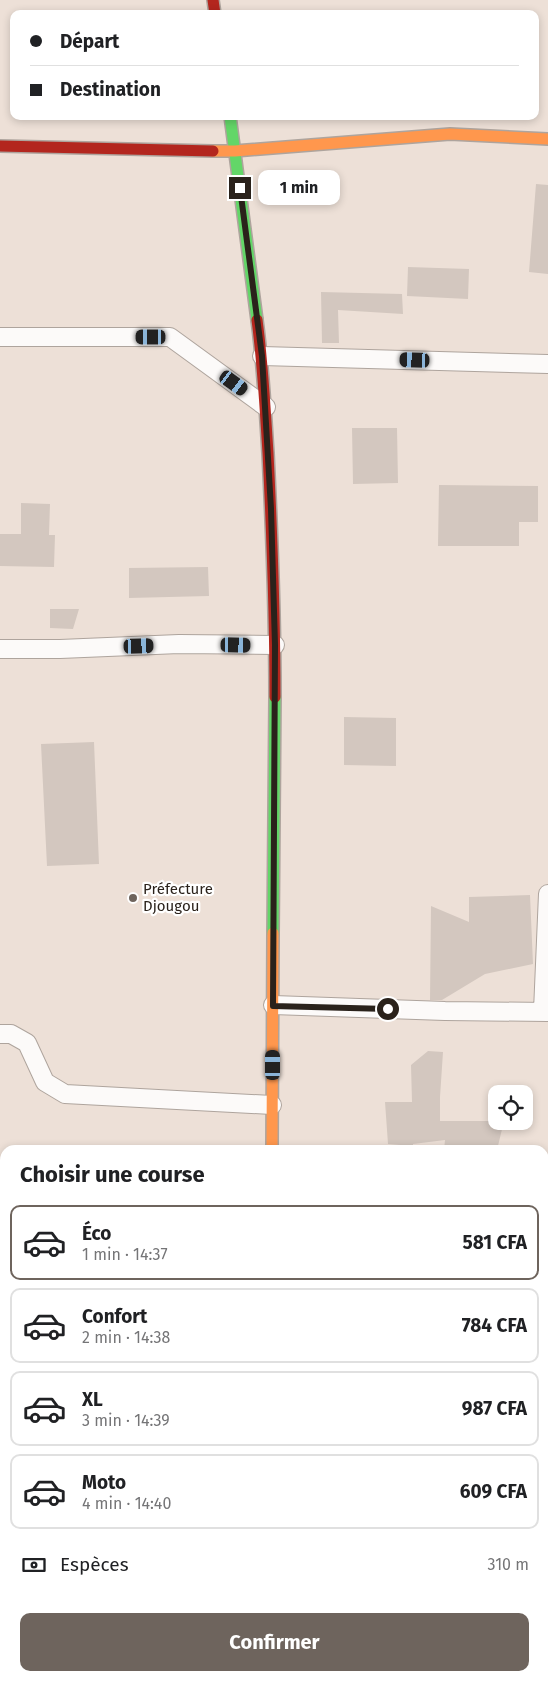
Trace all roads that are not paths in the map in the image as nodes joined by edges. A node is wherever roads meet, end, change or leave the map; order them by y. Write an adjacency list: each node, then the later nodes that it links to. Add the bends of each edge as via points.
1 (231, 120): 4 (main road)
2 (548, 139): 4 (main road, via 450,134)
3 (0, 146): 4 (main road)
4 (235, 152): 6 (main road)
5 (0, 337): 8 (street, via 170,337)
6 (262, 356): 7 (street); 8 (main road)
7 (548, 364)
8 (266, 407): 9 (main road)
9 (275, 645): 10 (street); 12 (main road)
10 (0, 649)
11 (548, 894): 13 (street)
12 (273, 1006): 13 (street); 15 (main road)
13 (545, 1011)
14 (0, 1034): 15 (street, via 11,1034 27,1044 45,1082 65,1094)
15 (272, 1105): 16 (main road)
16 (272, 1145)

